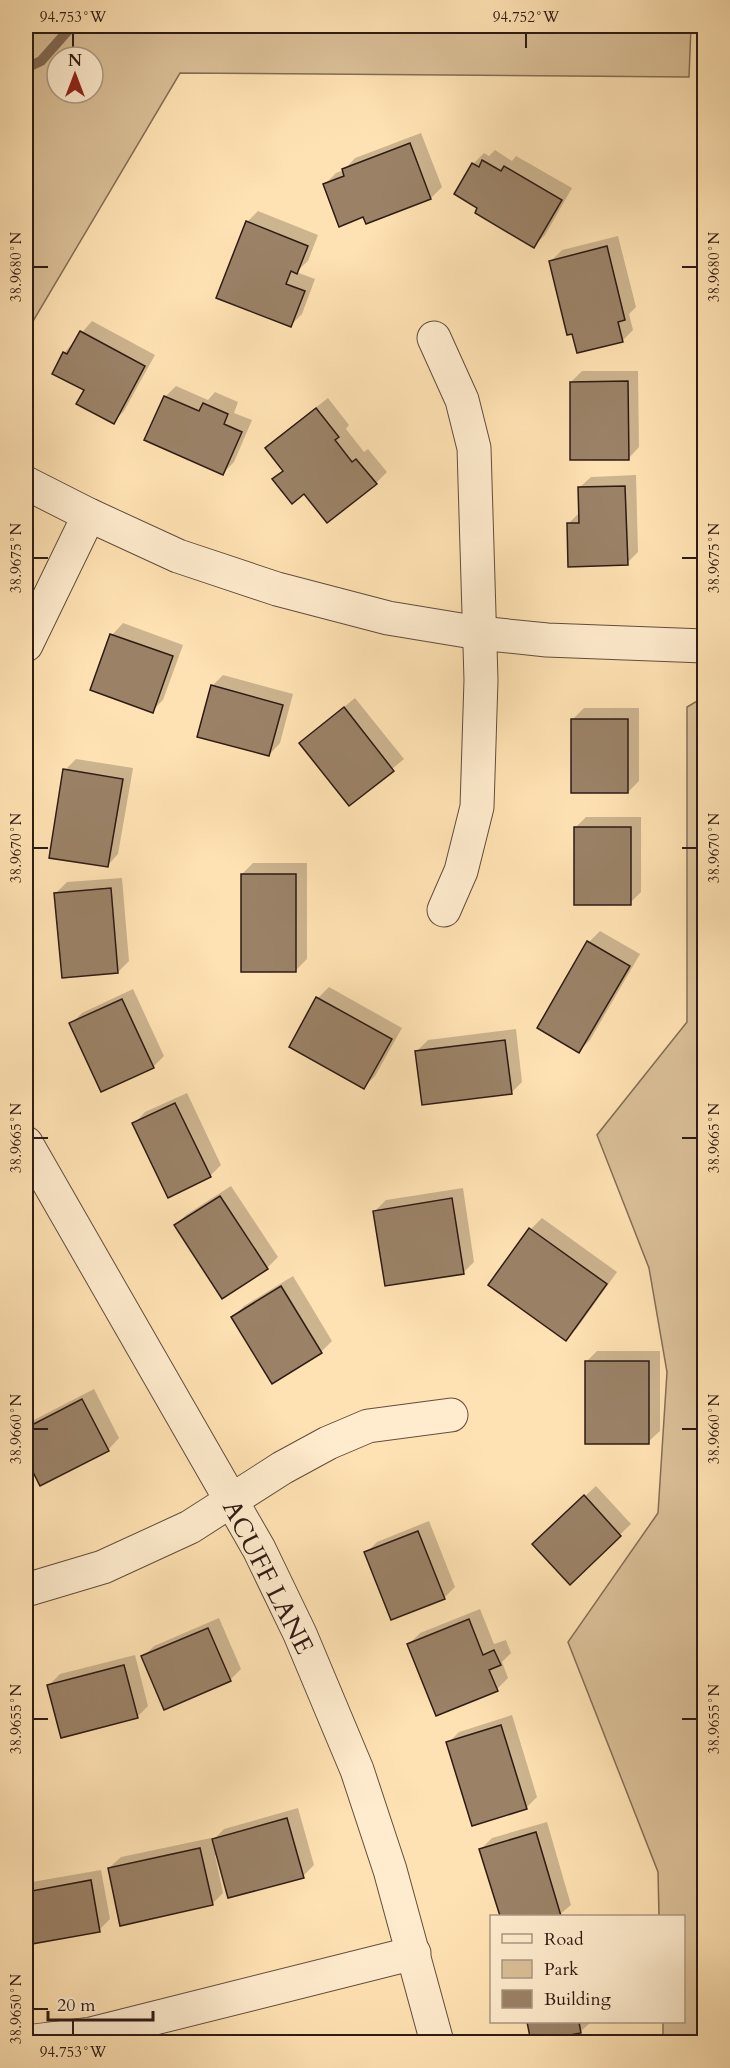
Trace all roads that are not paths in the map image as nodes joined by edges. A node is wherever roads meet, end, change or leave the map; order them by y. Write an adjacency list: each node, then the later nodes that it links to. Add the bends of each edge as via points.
1 (434, 338): 4 (street, via 462,400 474,448)
2 (26, 483): 3 (street)
3 (89, 515): 4 (street, via 178,556 277,589 388,618); 5 (street)
4 (479, 633): 6 (street, via 547,640); 7 (street, via 477,807 461,871)
5 (26, 645)
6 (705, 646)
7 (444, 910)
8 (26, 1143): 10 (street, ACUFF LANE)
9 (451, 1415): 10 (street, via 368,1426 282,1468)
10 (231, 1501): 11 (street, via 190,1527 103,1567); 12 (street, ACUFF LANE, via 300,1634 357,1770)
11 (26, 1590)
12 (414, 1953): 13 (street, via 91,2034); 14 (street, ACUFF LANE)
13 (26, 2042)
14 (437, 2043)

